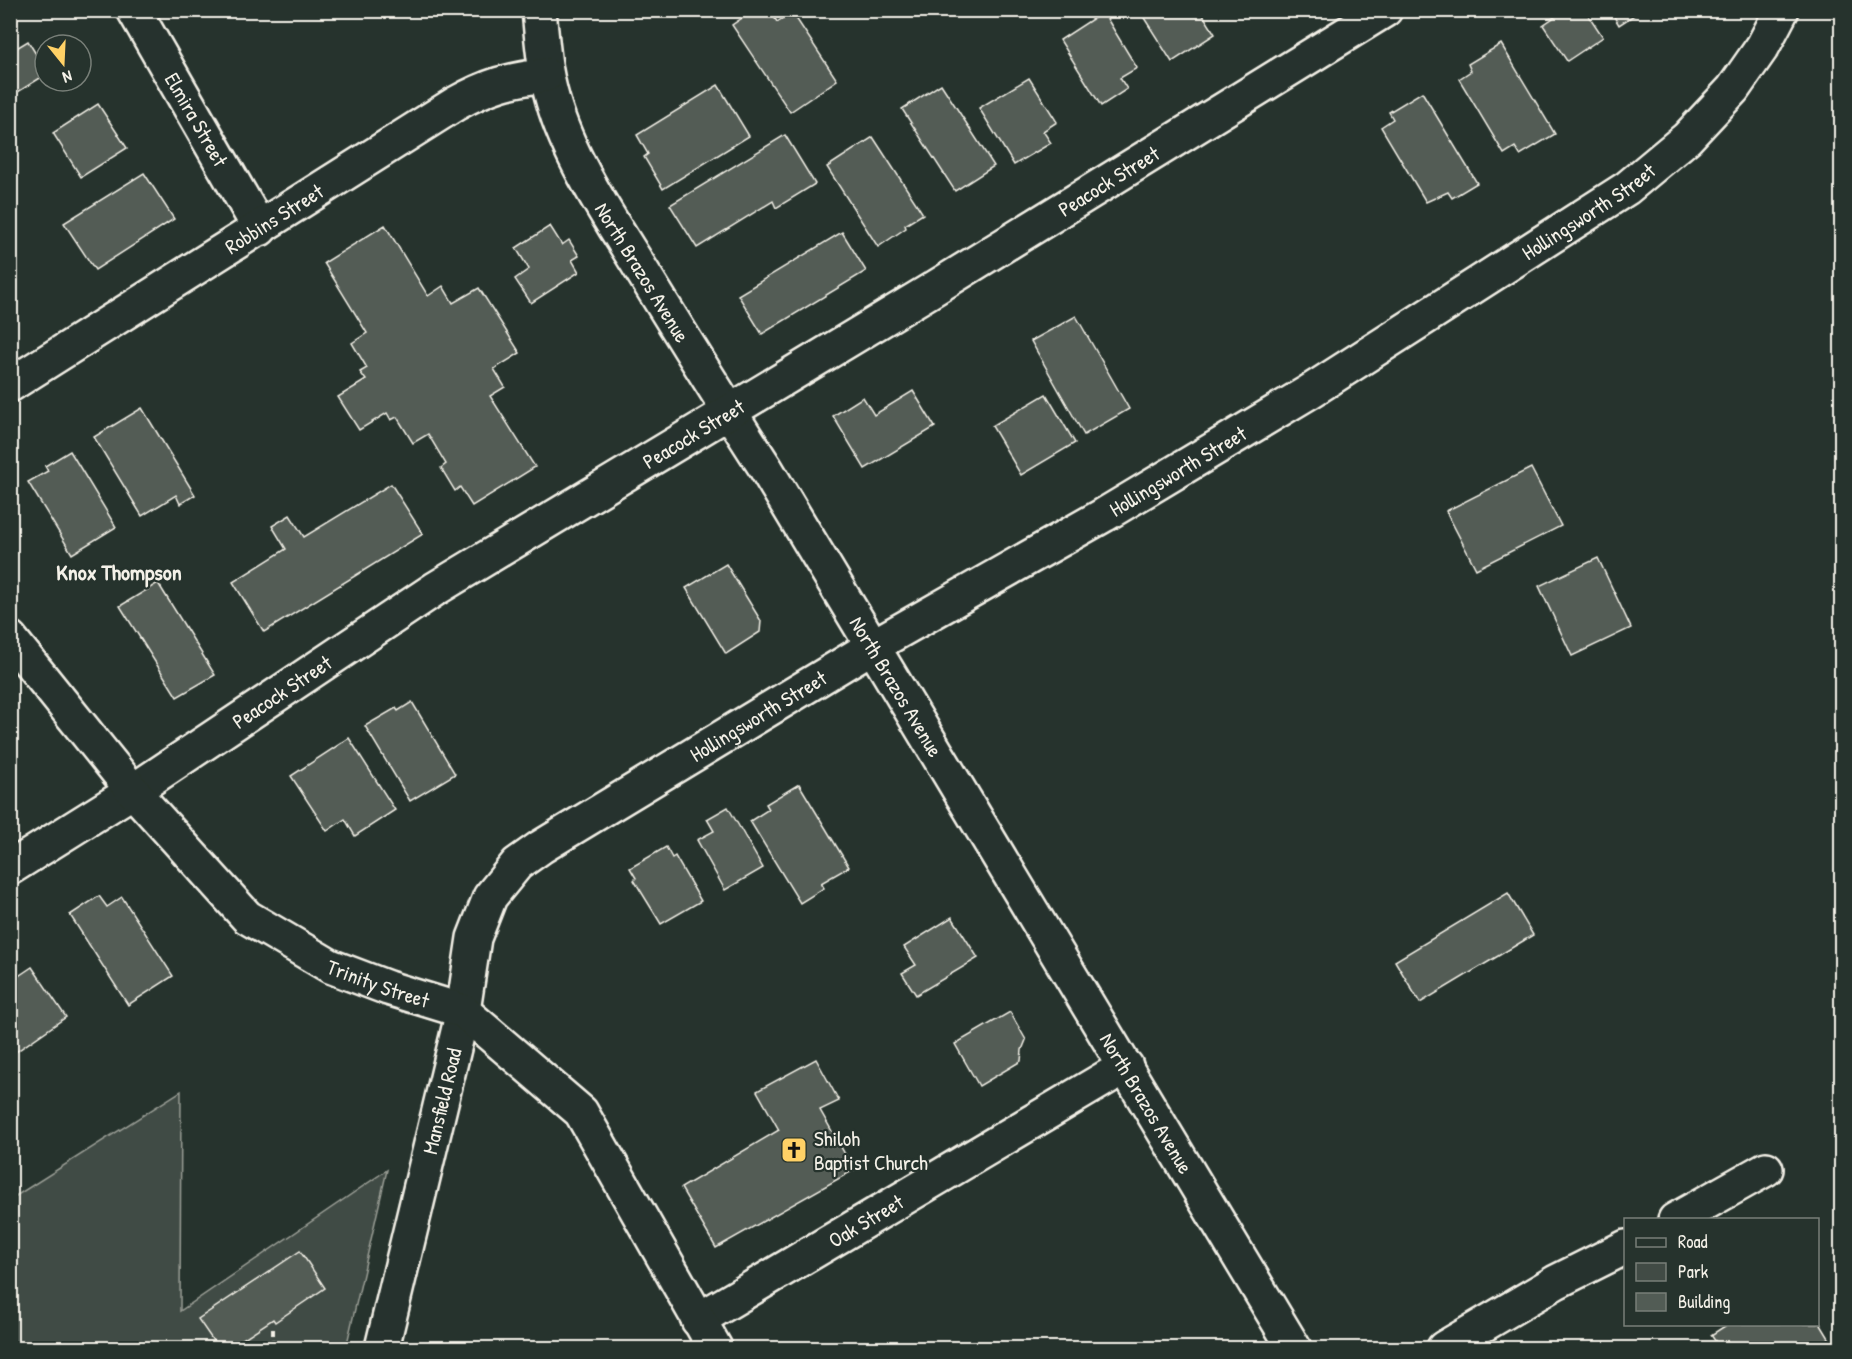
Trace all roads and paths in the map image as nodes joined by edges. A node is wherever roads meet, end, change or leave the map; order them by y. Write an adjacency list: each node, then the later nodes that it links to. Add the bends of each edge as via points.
1 (134, 10): 6 (street, Elmira Street)
2 (539, 10): 5 (street, North Brazos Avenue)
3 (1384, 10): 8 (street, Peacock Street)
4 (1782, 10): 10 (street, Hollingsworth Street, via 1733,89 1687,138 1627,188 1308,392 1104,515)
5 (546, 75): 6 (street, Robbins Street, via 483,89 455,104); 8 (street, North Brazos Avenue, via 557,113 594,192)
6 (260, 229): 7 (street, Robbins Street)
7 (10, 385)
8 (729, 412): 10 (street, North Brazos Avenue); 11 (street, Peacock Street, via 435,589)
9 (10, 638): 11 (street, Trinity Street)
10 (873, 646): 12 (street, Hollingsworth Street); 15 (street, North Brazos Avenue)
11 (133, 791): 13 (street, Peacock Street); 14 (street, Trinity Street, via 247,917 330,966)
12 (517, 864): 14 (street, Mansfield Road, via 490,897 474,938)
13 (10, 868)
14 (463, 1011): 19 (street, Trinity Street, via 581,1112); 22 (street, Mansfield Road)
15 (1126, 1066): 19 (street, Oak Street); 24 (street, North Brazos Avenue)
16 (1766, 1169): 17 (street)
17 (1679, 1218)
18 (1624, 1247): 25 (street)
19 (698, 1320): 23 (street, Trinity Street)
20 (273, 1329): 21 (path)
21 (273, 1348)
22 (382, 1348)
23 (715, 1348)
24 (1294, 1348)
25 (1444, 1348)

